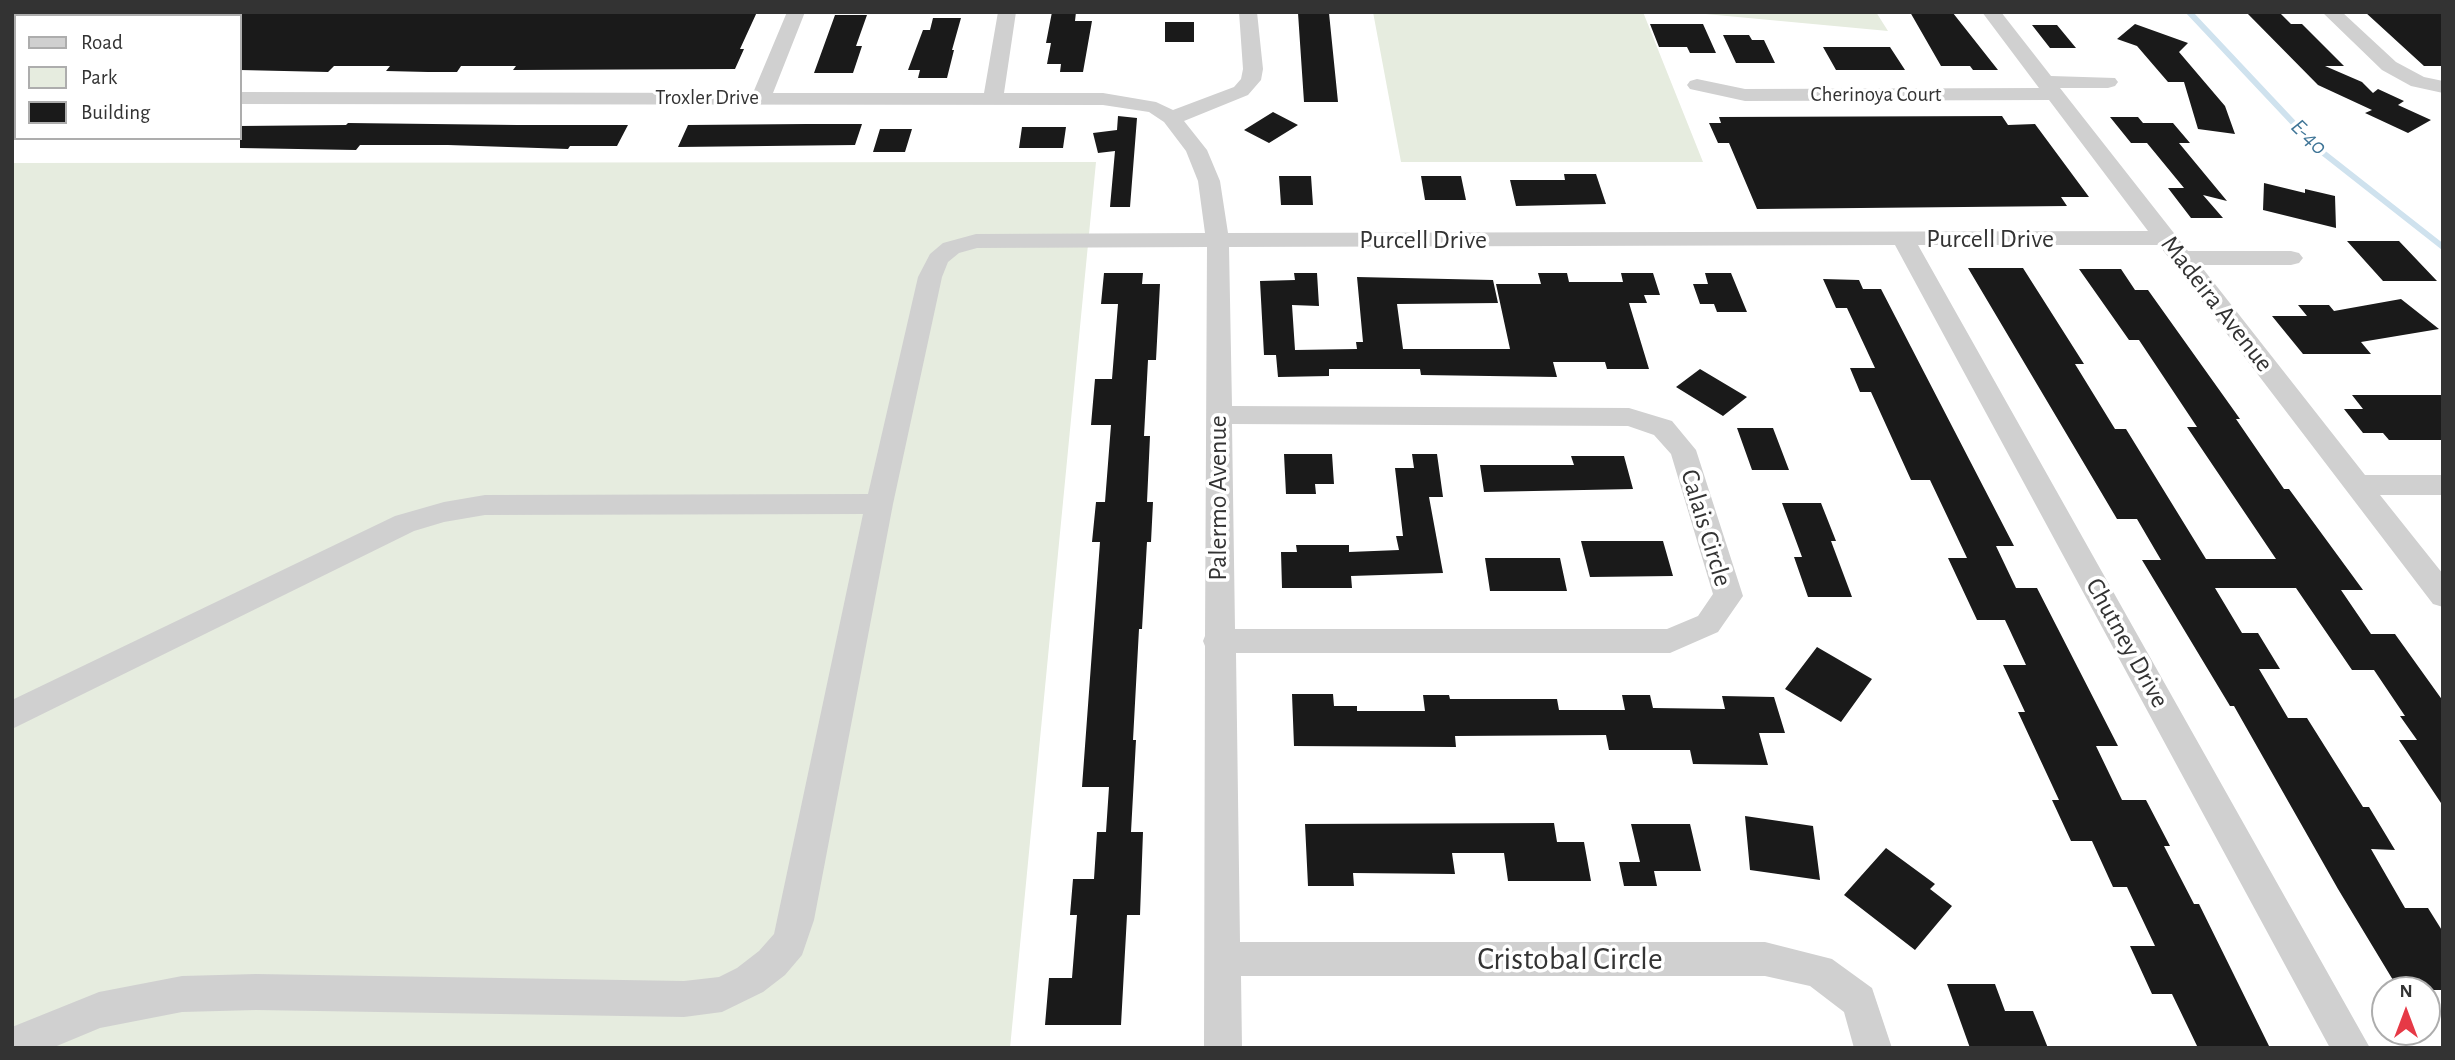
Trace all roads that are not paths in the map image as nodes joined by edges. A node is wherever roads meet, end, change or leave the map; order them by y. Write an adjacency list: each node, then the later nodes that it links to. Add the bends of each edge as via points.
1 (796, 12): 11 (street)
2 (1007, 12): 12 (street)
3 (1248, 12): 13 (street, via 1251,80 1241,91)
4 (1991, 12): 9 (street, Madeira Avenue)
5 (2331, 12): 8 (street, via 2389,66 2418,82)
6 (2108, 82): 9 (street, Cherinoya Court)
7 (1697, 85): 9 (street, Cherinoya Court, via 1745,95)
8 (2443, 87)
9 (2051, 88): 14 (street, Madeira Avenue)
10 (242, 98): 11 (street, Troxler Drive)
11 (761, 98): 12 (street, Troxler Drive)
12 (993, 100): 13 (street, Troxler Drive, via 1121,100 1156,108)
13 (1171, 118): 16 (street, Palermo Avenue, via 1196,150 1209,181)
14 (2166, 238): 15 (street, Purcell Drive); 17 (street, Madeira Avenue)
15 (1903, 239): 16 (street, Purcell Drive); 30 (street, Chutney Drive)
16 (1218, 241): 19 (street, Palermo Avenue); 22 (street, Purcell Drive, via 976,241 951,248 938,259 930,277)
17 (2182, 258): 18 (street); 20 (street, Madeira Avenue)
18 (2291, 258)
19 (1218, 415): 24 (street, Palermo Avenue); 24 (street, Calais Circle, via 1629,417 1663,428 1683,450 1728,596 1708,624 1670,641)
20 (2357, 485): 21 (street); 23 (street, Madeira Avenue)
21 (2443, 485)
22 (879, 505): 25 (street, via 485,505 444,512 405,523); 27 (street, Purcell Drive, via 796,920 789,943 750,980 722,993 684,999 182,993 99,1010)
23 (2443, 596)
24 (1218, 641): 26 (street, Palermo Avenue)
25 (12, 716)
26 (1221, 959): 28 (street, Palermo Avenue); 29 (street, Cristobal Circle, via 1765,959 1819,971 1858,1001)
27 (12, 1046)
28 (1223, 1048)
29 (1873, 1048)
30 (2351, 1048)

